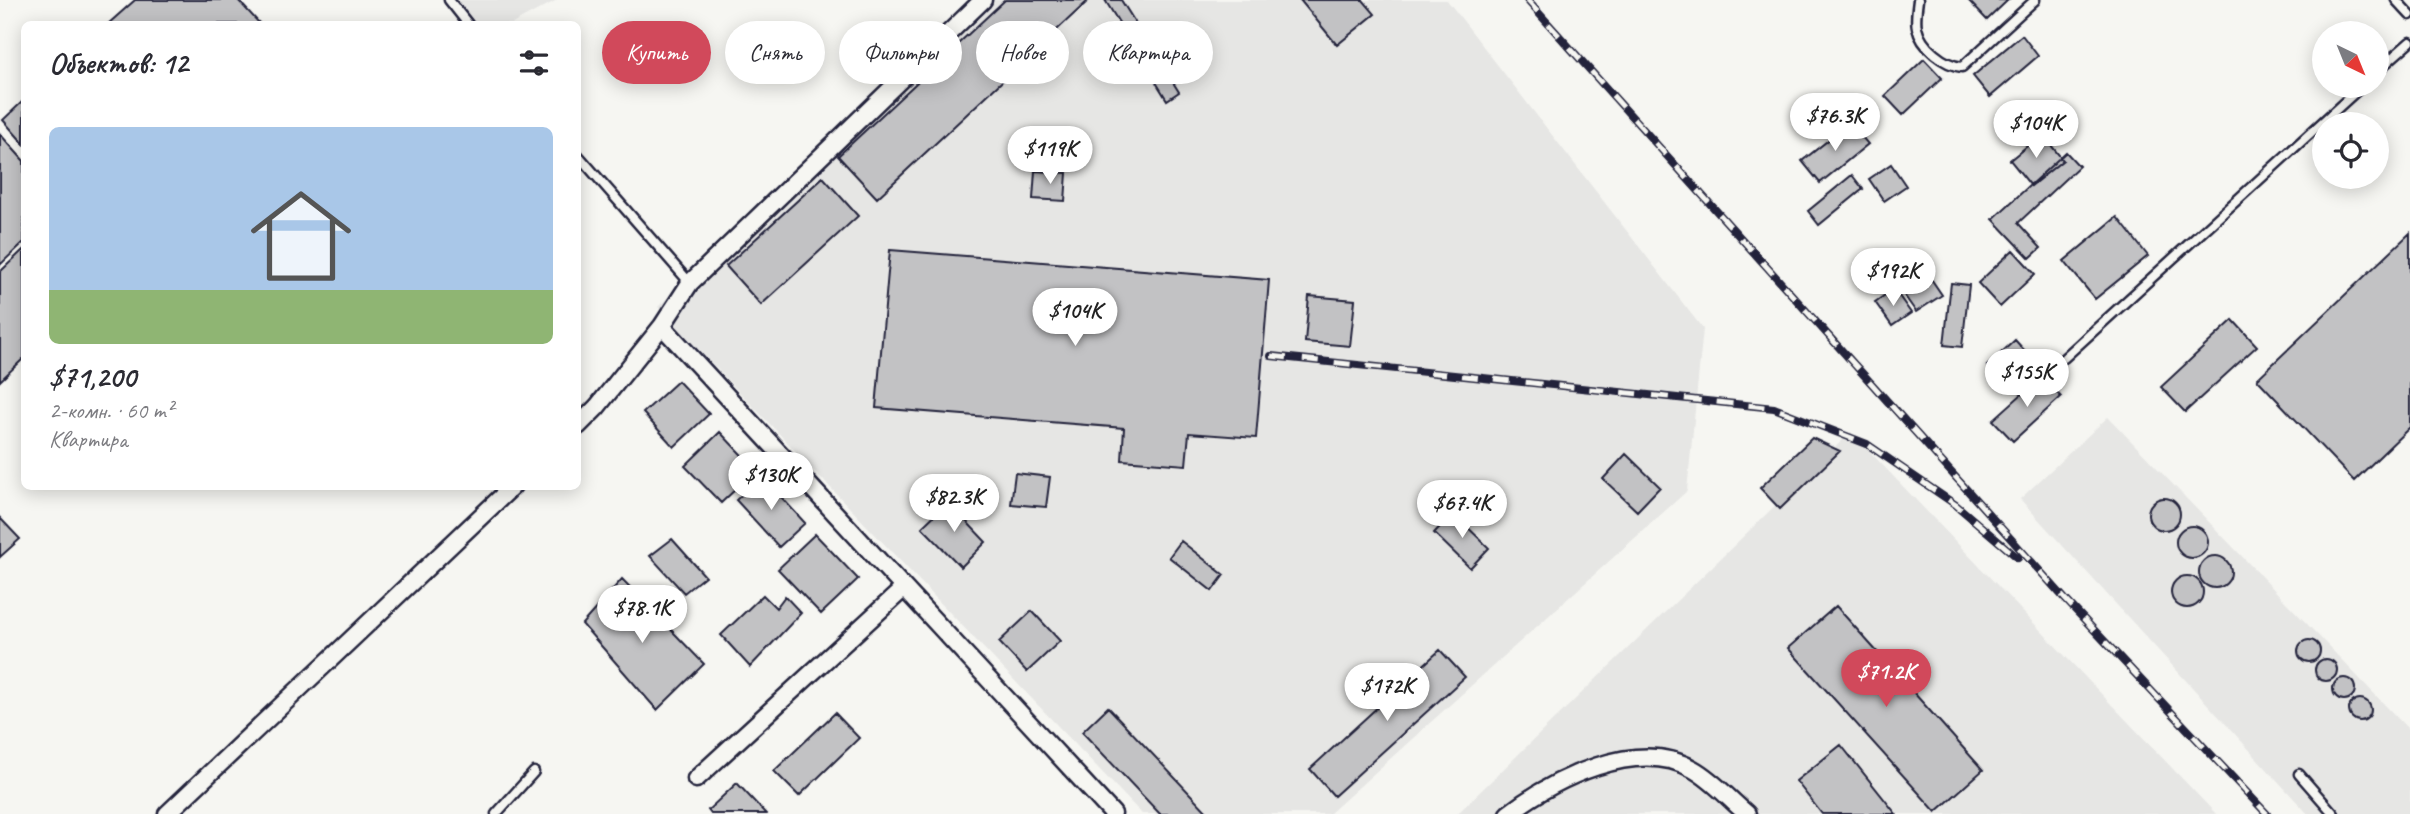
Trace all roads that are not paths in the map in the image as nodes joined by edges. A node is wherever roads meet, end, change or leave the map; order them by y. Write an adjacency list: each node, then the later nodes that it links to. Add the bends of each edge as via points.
1 (449, 0): 7 (lane)
2 (983, 0): 12 (street)
3 (1917, 0): 4 (lane, via 1917,28 1923,39 1942,61 1962,67)
4 (2035, 0)
5 (2396, 0): 6 (lane)
6 (2410, 15)
7 (466, 21)
8 (2410, 42): 9 (lane)
9 (2389, 61)
10 (2349, 98): 14 (lane)
11 (581, 158): 12 (lane)
12 (690, 283): 13 (street)
13 (662, 326): 15 (street); 17 (street)
14 (2064, 358)
15 (581, 423)
16 (509, 490): 21 (street)
17 (902, 589): 20 (street); 23 (street)
18 (534, 772): 22 (lane)
19 (2299, 775): 26 (lane)
20 (696, 779)
21 (167, 814)
22 (496, 814)
23 (1113, 814)
24 (1508, 814): 25 (street, via 1584,772 1627,759 1664,759 1693,769)
25 (1747, 814)
26 (2334, 814)

